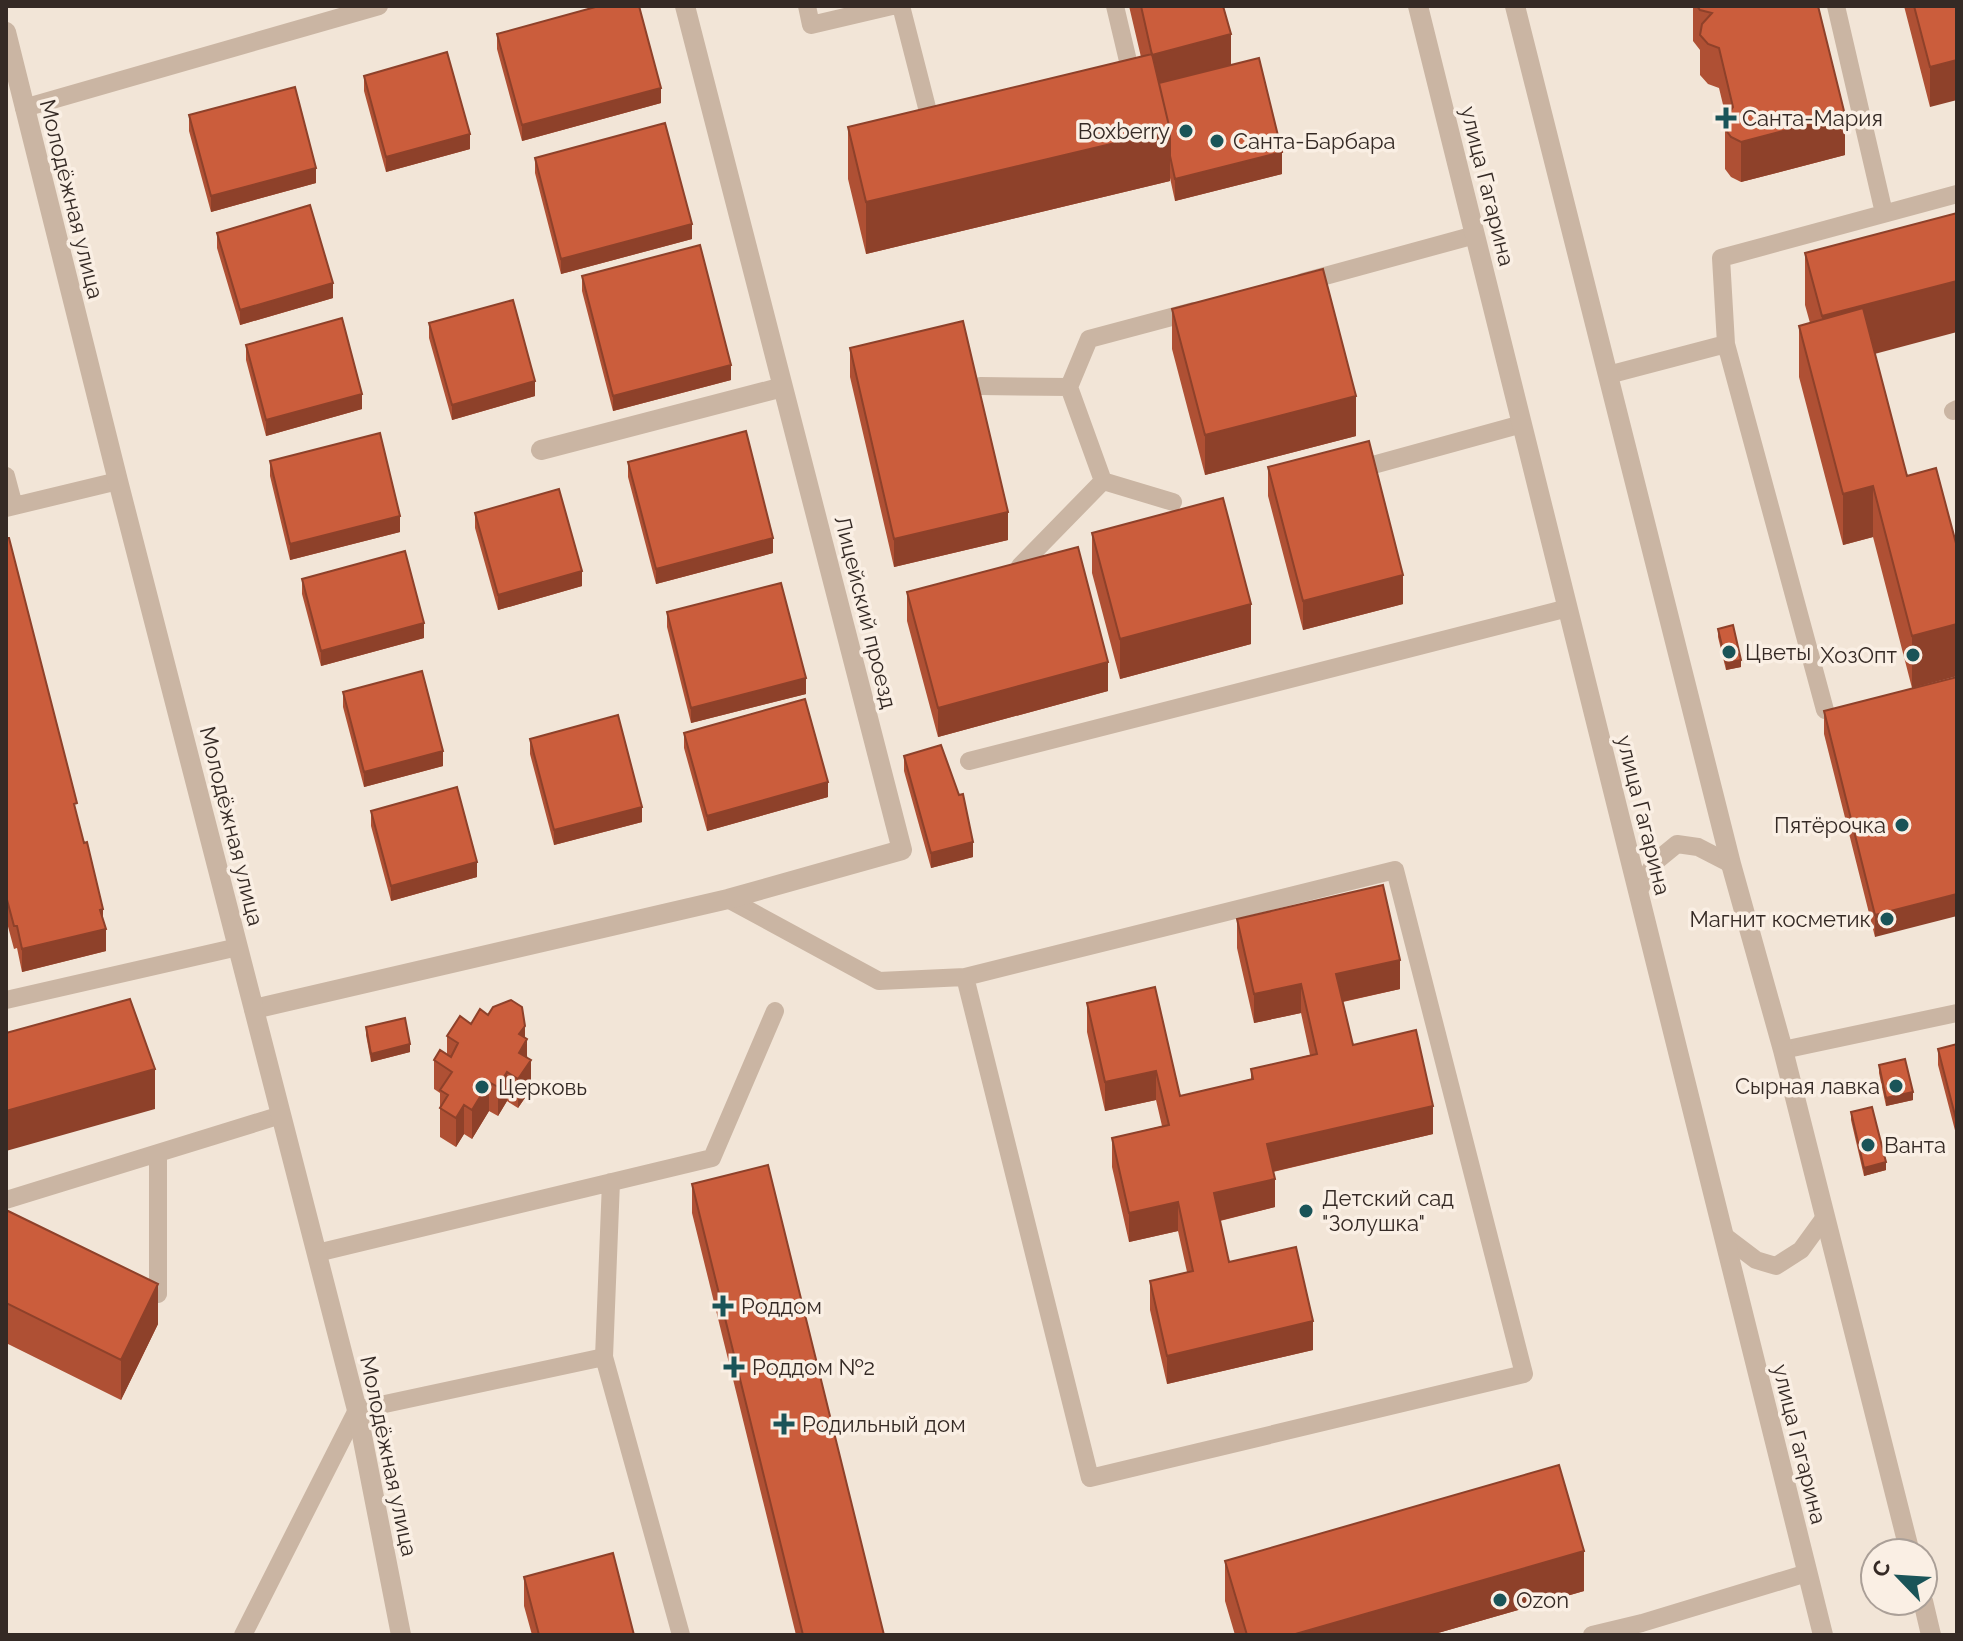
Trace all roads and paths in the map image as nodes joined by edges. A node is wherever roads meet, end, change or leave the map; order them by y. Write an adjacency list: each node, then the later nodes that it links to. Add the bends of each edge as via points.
1 (379, 6): 12 (lane)
2 (685, 6): 22 (street, Лицейский проезд)
3 (807, 6): 4 (lane, via 811,25)
4 (892, 6)
5 (901, 6): 13 (lane, via 933,131)
6 (1115, 6): 11 (lane, via 1134,81)
7 (1418, 6): 16 (street, улица Гагарина)
8 (1515, 6): 20 (street)
9 (1836, 6): 15 (lane)
10 (6, 32): 12 (street, Молодёжная улица)
11 (1112, 87)
12 (17, 100): 28 (street, Молодёжная улица)
13 (948, 127)
14 (1957, 194): 15 (lane)
15 (1884, 213): 19 (lane, via 1721,258)
16 (1475, 235): 17 (lane); 24 (street, улица Гагарина)
17 (1285, 286)
18 (1210, 307): 23 (lane, via 1089,339)
19 (1726, 344): 20 (lane); 34 (lane)
20 (1608, 375): 36 (street)
21 (980, 386): 23 (lane)
22 (783, 387): 25 (street); 38 (street, Лицейский проезд, via 902,850)
23 (1069, 387): 29 (lane)
24 (1522, 424): 26 (lane); 33 (street, улица Гагарина)
25 (541, 450)
26 (1373, 465)
27 (6, 476): 31 (lane)
28 (118, 481): 31 (lane); 39 (street, Молодёжная улица)
29 (1103, 481): 30 (lane); 32 (lane)
30 (1173, 502)
31 (10, 507)
32 (1020, 566)
33 (1568, 608): 35 (lane); 37 (street, улица Гагарина)
34 (1825, 710)
35 (969, 761)
36 (1731, 864): 37 (lane, via 1698,847 1677,844 1655,862); 45 (street)
37 (1638, 892): 51 (street, улица Гагарина)
38 (728, 899): 40 (lane, via 879,981); 42 (street)
39 (238, 947): 41 (lane); 42 (street, Молодёжная улица)
40 (965, 977): 40 (lane, via 1395,870 1524,1374 1090,1478)
41 (6, 1000)
42 (254, 1009): 46 (street, Молодёжная улица)
43 (775, 1011): 48 (lane, via 712,1158)
44 (1957, 1013): 45 (lane)
45 (1783, 1050): 50 (street)
46 (281, 1115): 47 (lane); 52 (street, Молодёжная улица)
47 (158, 1153): 49 (lane); 53 (lane, via 158,1294)
48 (611, 1182): 52 (lane); 54 (lane)
49 (6, 1200)
50 (1825, 1217): 51 (lane, via 1801,1250 1776,1266 1756,1260); 56 (street)
51 (1723, 1235): 57 (street, улица Гагарина)
52 (317, 1253): 55 (street, Молодёжная улица)
53 (130, 1284)
54 (604, 1357): 55 (lane); 60 (lane)
55 (357, 1410): 58 (lane); 59 (street, Молодёжная улица)
56 (1906, 1537)
57 (1807, 1573): 61 (lane); 62 (street, улица Гагарина)
58 (243, 1635)
59 (401, 1635)
60 (681, 1635)
61 (1592, 1635)
62 (1823, 1635)

